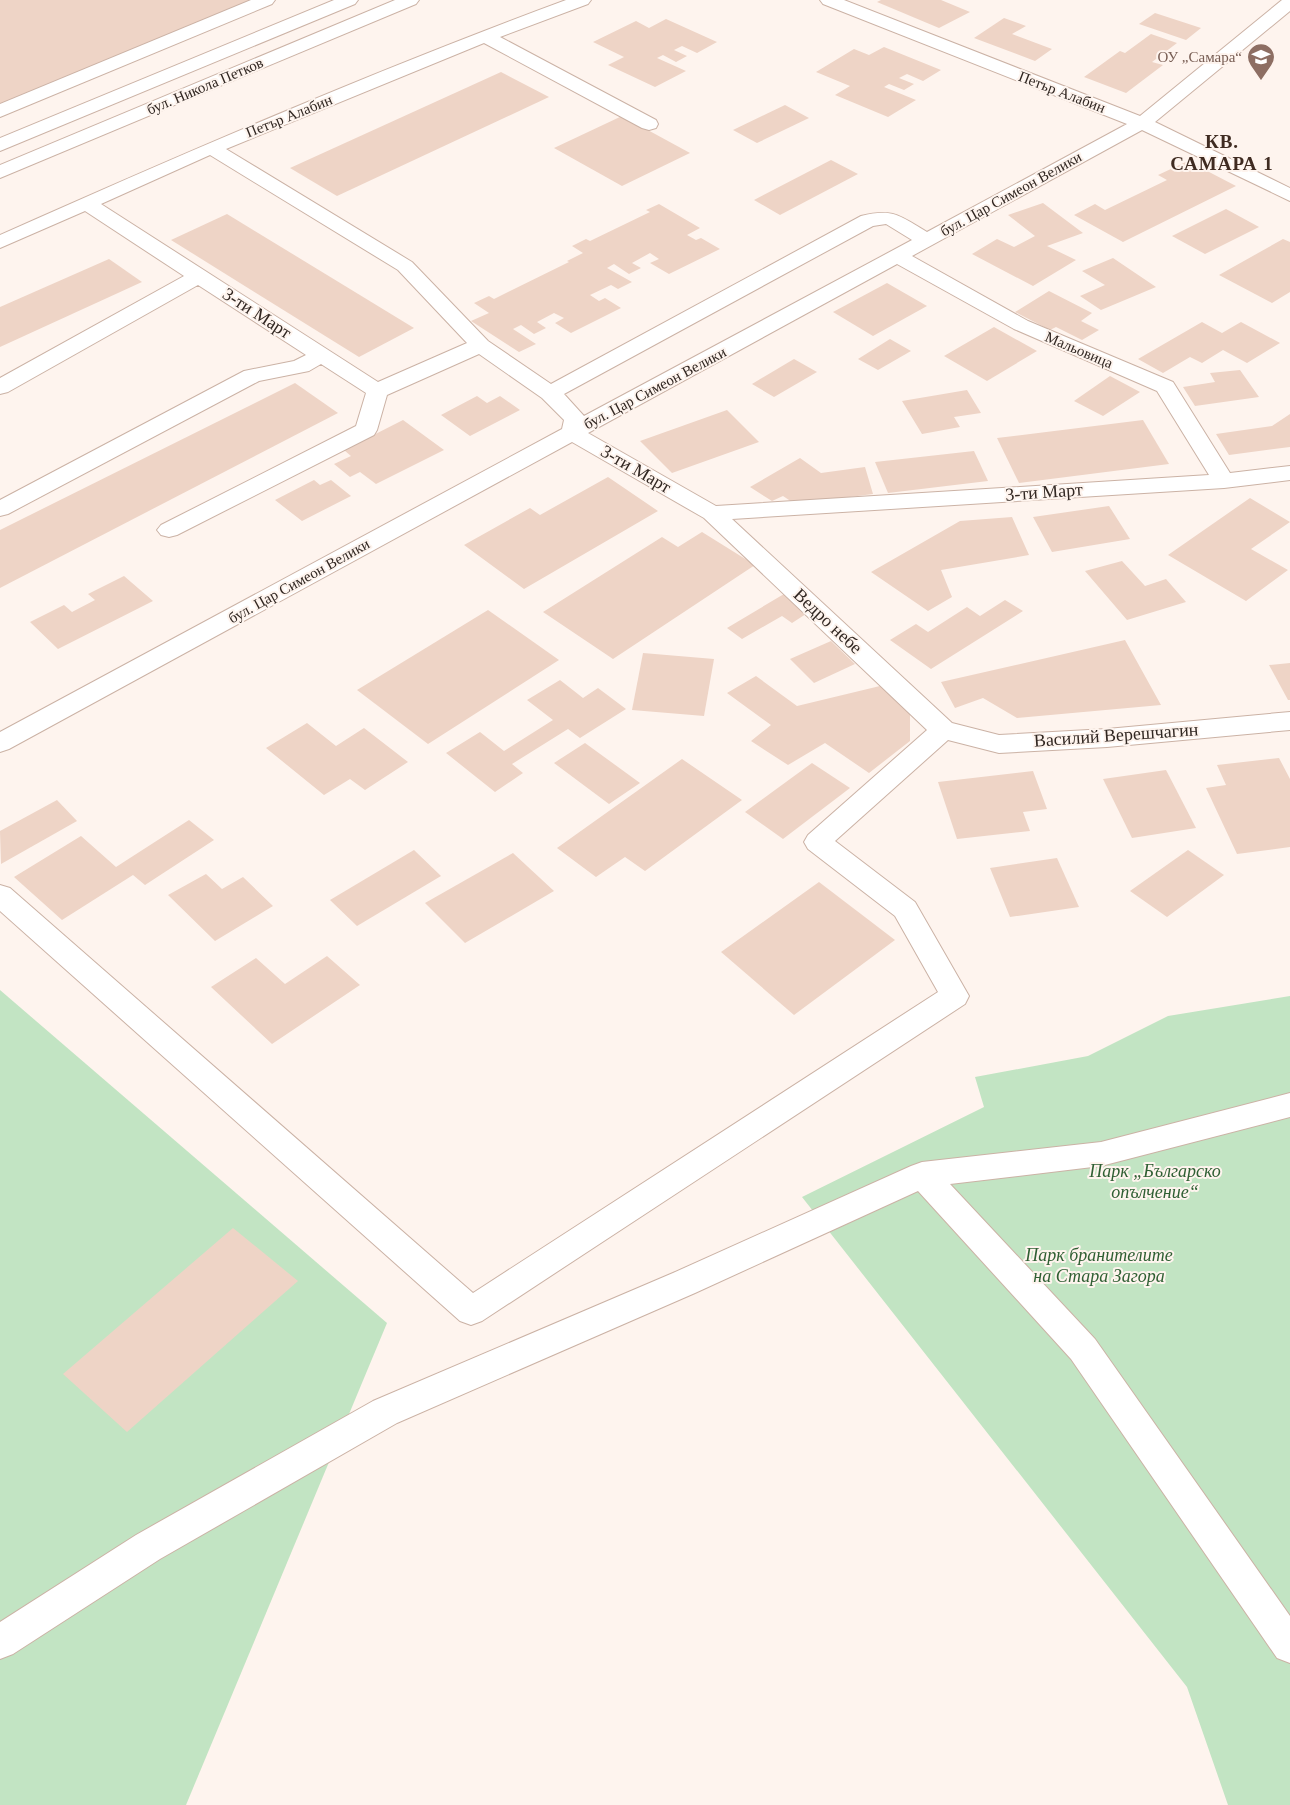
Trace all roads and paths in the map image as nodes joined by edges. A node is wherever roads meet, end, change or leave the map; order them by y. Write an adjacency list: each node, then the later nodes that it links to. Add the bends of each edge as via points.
1 (266, 0): 8 (street)
2 (349, 0): 11 (street, бул. Никола Петков)
3 (410, 0): 13 (street, бул. Никола Петков)
4 (582, 0): 7 (street, Петър Алабин)
5 (829, 0): 9 (street, Петър Алабин)
6 (1290, 2): 9 (street, бул. Цар Симеон Велики)
7 (485, 36): 10 (street); 12 (street, Петър Алабин)
8 (0, 111)
9 (1142, 123): 14 (street, Петър Алабин); 16 (street, бул. Цар Симеон Велики)
10 (649, 124)
11 (0, 145)
12 (210, 148): 15 (street, Петър Алабин); 20 (street, via 405,266)
13 (0, 172)
14 (1290, 195)
15 (87, 204): 17 (street, Петър Алабин); 19 (street, 3-ти Март)
16 (926, 240): 18 (street, бул. Цар Симеон Велики); 24 (street, via 890,218 868,220)
17 (0, 242)
18 (897, 256): 25 (street, бул. Цар Симеон Велики); 27 (street, Мальовица, via 1021,325 1165,387)
19 (199, 276): 21 (street, 3-ти Март); 22 (street)
20 (481, 345): 23 (street); 24 (street)
21 (322, 355): 23 (street, 3-ти Март); 28 (street, via 301,366 252,376)
22 (0, 387)
23 (377, 391): 30 (street, via 366,430)
24 (550, 393): 25 (street, via 575,419)
25 (572, 433): 29 (street, 3-ти Март); 33 (street, бул. Цар Симеон Велики)
26 (1290, 473): 27 (street, 3-ти Март)
27 (1224, 481): 29 (street, 3-ти Март)
28 (0, 509)
29 (712, 512): 32 (street, Ведро небе)
30 (169, 530)
31 (1290, 721): 32 (street, Василий Верешчагин, via 1107,738 999,744)
32 (943, 730): 34 (street, via 817,842 905,909 955,996 470,1311)
33 (0, 743)
34 (0, 895)
35 (1290, 1105): 36 (street, via 1101,1154)
36 (922, 1175): 37 (street, via 684,1283 385,1412 148,1547); 38 (street, via 1083,1349)
37 (0, 1642)
38 (1289, 1642)

